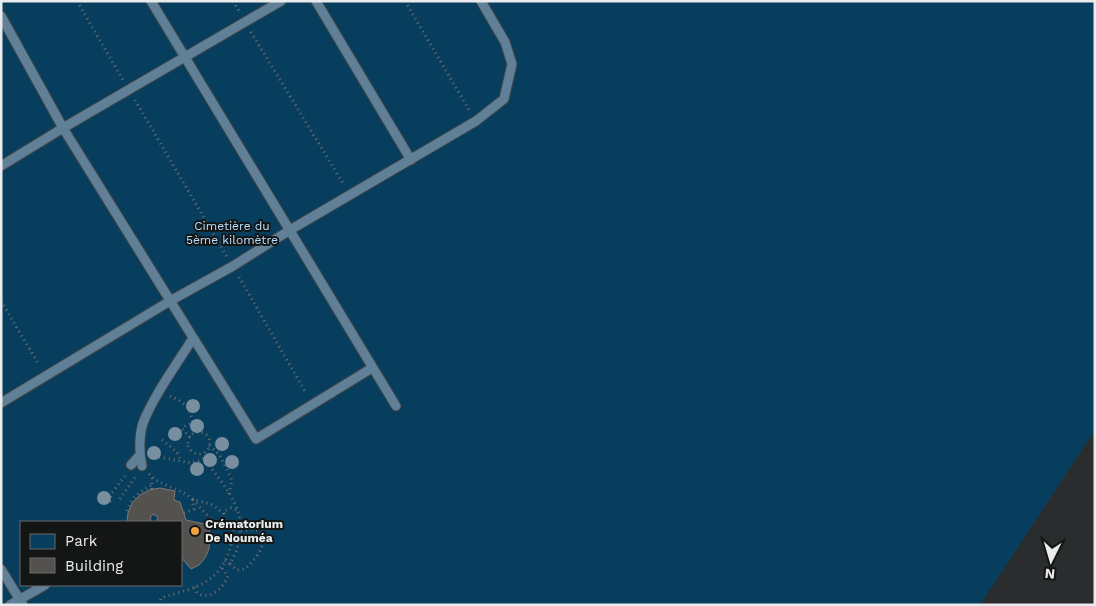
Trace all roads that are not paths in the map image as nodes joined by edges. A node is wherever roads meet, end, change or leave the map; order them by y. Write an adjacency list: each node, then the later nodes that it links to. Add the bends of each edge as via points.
1 (151, 1): 6 (lane)
2 (281, 1): 6 (lane)
3 (316, 1): 8 (lane)
4 (481, 1): 8 (lane, via 505,42 512,64 504,100)
5 (1, 16): 7 (lane)
6 (186, 57): 7 (lane); 10 (lane)
7 (63, 128): 9 (lane); 11 (lane)
8 (411, 160): 10 (lane)
9 (1, 166)
10 (290, 230): 11 (lane); 13 (lane)
11 (170, 301): 12 (lane); 14 (lane)
12 (193, 338): 13 (lane, via 256,439); 16 (lane, via 143,424)
13 (372, 368): 15 (lane)
14 (1, 403)
15 (396, 406)
16 (139, 456): 17 (lane); 18 (lane)
17 (131, 465)
18 (142, 466)
19 (1, 568): 21 (lane)
20 (43, 586): 21 (lane)
21 (22, 602): 22 (lane)
22 (10, 605)

